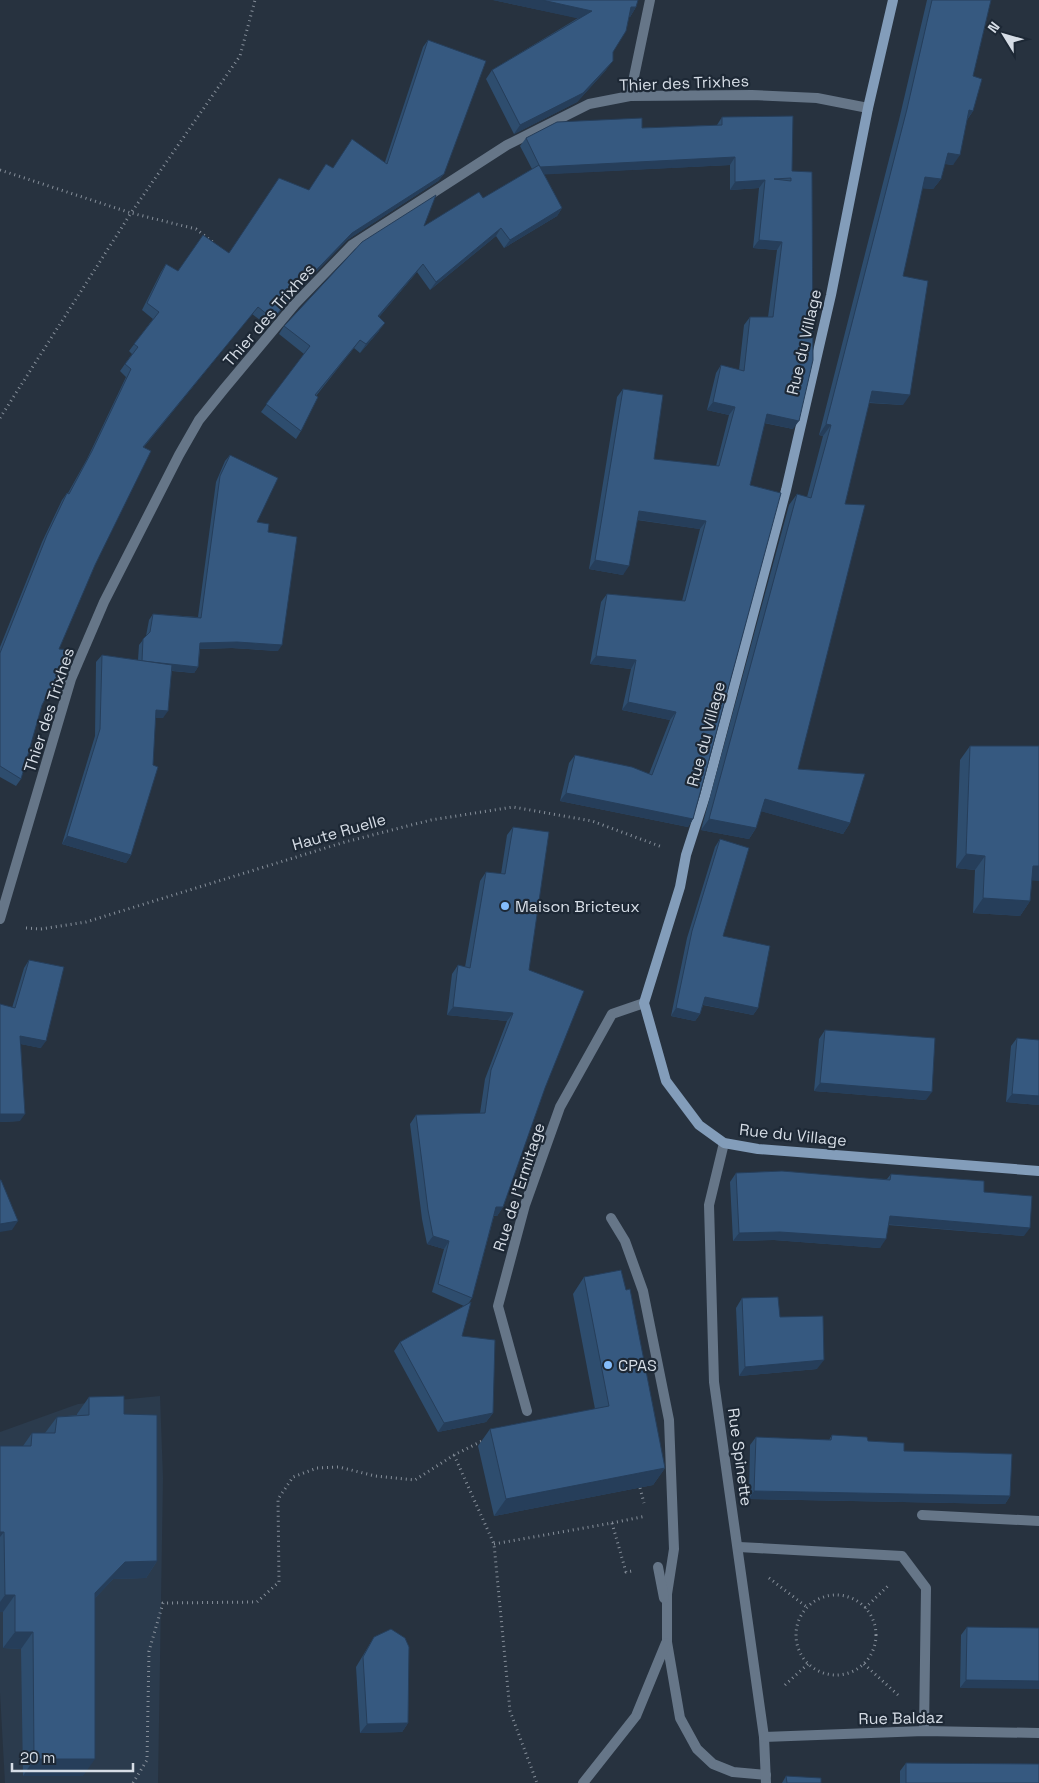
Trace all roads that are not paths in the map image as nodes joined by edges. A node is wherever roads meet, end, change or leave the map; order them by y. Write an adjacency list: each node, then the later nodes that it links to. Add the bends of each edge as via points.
1 (650, 0): 3 (street)
2 (893, 0): 4 (street, Rue du Village)
3 (630, 96): 4 (street, Thier des Trixhes, via 793,96); 5 (street, Thier des Trixhes, via 589,104 536,129 352,245 295,304 199,420 104,602 71,679)
4 (868, 108): 6 (street, Rue du Village, via 831,295 786,490 680,887)
5 (0, 919)
6 (644, 1003): 7 (street, Rue du Village, via 666,1081 699,1125); 10 (street, Rue de l'Ermitage, via 612,1014 560,1107 525,1205 498,1306)
7 (724, 1143): 8 (street, Rue du Village, via 758,1149); 13 (street, Rue Spinette, via 709,1205 714,1382)
8 (1039, 1171)
9 (611, 1218): 15 (street, Rue Spinette, via 625,1241 643,1292 669,1420 674,1549)
10 (527, 1411)
11 (922, 1515): 12 (street)
12 (1039, 1521)
13 (739, 1551): 17 (street, via 902,1556 926,1588); 19 (street, Rue Spinette)
14 (658, 1567): 15 (street)
15 (667, 1616): 16 (street, Rue Spinette)
16 (667, 1642): 20 (street, Rue Spinette, via 680,1718 697,1749 713,1764); 21 (street, Rue Spinette, via 636,1716)
17 (924, 1731): 18 (street, Rue Baldaz); 19 (street, Rue Baldaz)
18 (1039, 1732)
19 (764, 1737): 20 (street, Rue Spinette)
20 (766, 1779)
21 (583, 1783)

